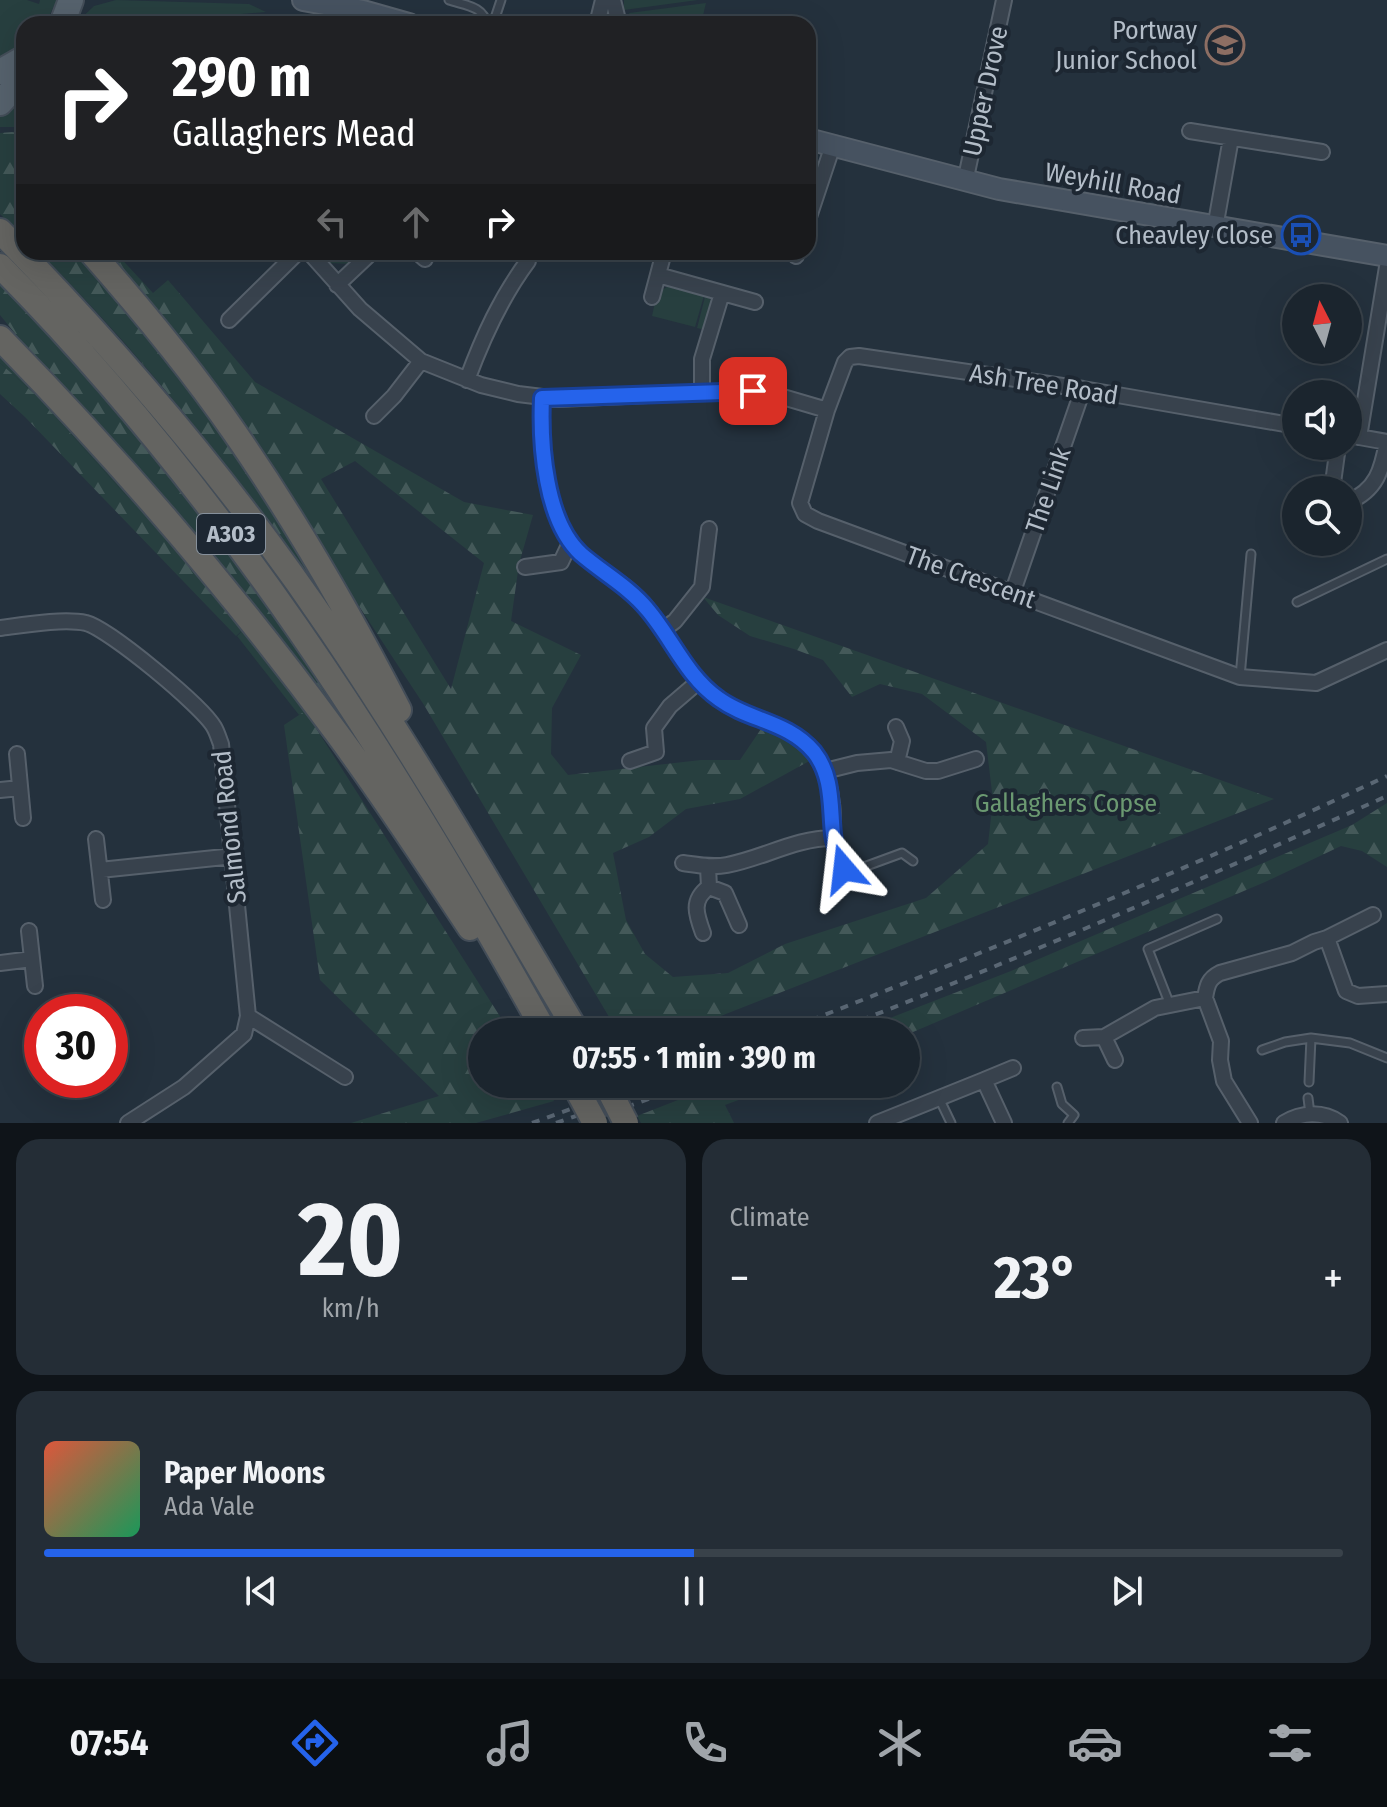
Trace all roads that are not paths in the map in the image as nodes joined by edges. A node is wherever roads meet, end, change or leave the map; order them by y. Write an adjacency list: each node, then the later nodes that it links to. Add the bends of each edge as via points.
1 (89, 0): 7 (main road)
2 (303, 0): 5 (main road)
3 (449, 0): 6 (lane)
4 (1004, 0): 14 (street, Upper Drove)
5 (338, 3): 8 (main road)
6 (473, 4)
7 (67, 13)
8 (381, 16)
9 (1190, 131): 10 (street)
10 (1231, 138): 13 (street); 16 (street)
11 (816, 141): 12 (main road, Weyhill Road)
12 (833, 145): 14 (main road, Weyhill Road); 15 (street)
13 (1322, 152)
14 (965, 182): 16 (main road, Weyhill Road)
15 (816, 196)
16 (1215, 228): 19 (main road, Weyhill Road)
17 (0, 231): 18 (highway, A303)
18 (16, 248)
19 (1387, 256)
20 (27, 260): 61 (highway, A303, via 124,363 234,498)
21 (98, 260): 61 (highway, A303, via 208,395 285,509 402,716)
22 (290, 260): 35 (street)
23 (316, 260): 30 (street)
24 (364, 260): 30 (street)
25 (662, 260): 29 (street)
26 (528, 261): 38 (street, via 496,312)
27 (0, 266): 88 (highway, A303, via 92,363 254,563 384,757)
28 (1387, 267): 31 (street)
29 (658, 275): 32 (street); 33 (street)
30 (337, 285): 37 (street)
31 (1386, 285): 42 (street)
32 (722, 293): 34 (street); 40 (street, via 702,359)
33 (652, 297)
34 (755, 302)
35 (229, 320)
36 (0, 338): 88 (highway, A303, via 207,567 344,743 471,929)
37 (421, 361): 38 (street); 44 (street)
38 (467, 380): 41 (street)
39 (1083, 389): 43 (street, Ash Tree Road, via 859,356 845,362); 45 (street, Ash Tree Road); 53 (street, The Link)
40 (702, 393): 41 (street); 43 (street, via 759,390)
41 (542, 398): 49 (street, via 545,464)
42 (1362, 398)
43 (827, 410): 53 (street, The Crescent, via 801,492 805,514)
44 (374, 416)
45 (1282, 424)
46 (1362, 437): 47 (street, via 1387,442 1382,470)
47 (1362, 494)
48 (709, 529): 56 (street, via 702,587)
49 (570, 543): 52 (street, via 561,562); 56 (street, via 631,592)
50 (1251, 554): 58 (lane)
51 (1387, 559): 54 (lane)
52 (525, 567)
53 (1013, 591): 58 (street, The Crescent)
54 (1297, 602)
55 (0, 628): 72 (street, Salmond Road, via 88,624 132,653 199,710 221,744)
56 (663, 630): 59 (street)
57 (1387, 650): 58 (street, The Crescent, via 1316,683)
58 (1240, 677)
59 (698, 682): 64 (street, via 654,728 659,757); 66 (street, via 722,702 788,730)
60 (896, 727): 65 (street, via 902,741)
61 (410, 751): 95 (highway, A303)
62 (17, 754): 67 (street)
63 (976, 759): 65 (street, via 938,771)
64 (630, 761)
65 (897, 762): 66 (street)
66 (825, 771): 70 (street)
67 (20, 788): 68 (street); 69 (street)
68 (0, 790)
69 (23, 818)
70 (833, 838): 75 (street, via 798,842); 76 (street)
71 (96, 839): 77 (street)
72 (234, 856): 77 (street); 93 (street, Salmond Road)
73 (913, 861): 76 (lane, via 902,853)
74 (683, 863): 75 (street)
75 (708, 867): 78 (street)
76 (844, 869)
77 (100, 870): 79 (street)
78 (709, 887): 82 (street, via 725,893); 84 (street, via 696,905)
79 (103, 900)
80 (1373, 915): 85 (street)
81 (1217, 919): 92 (lane, via 1148,949)
82 (739, 925)
83 (29, 931): 86 (street)
84 (703, 933)
85 (1327, 938): 90 (street, via 1346,991 1358,996); 91 (street, via 1220,973 1208,983)
86 (32, 959): 87 (street); 89 (street)
87 (0, 963)
88 (507, 963): 94 (highway, A303)
89 (35, 986)
90 (1387, 994)
91 (1205, 998): 92 (street); 119 (street, via 1221,1041 1224,1081)
92 (1170, 1005): 96 (street, via 1143,1013)
93 (248, 1016): 103 (street); 112 (street, via 244,1034 224,1052 184,1087)
94 (537, 1018)
95 (569, 1018)
96 (1104, 1037): 97 (street); 101 (street)
97 (1083, 1038)
98 (1311, 1038): 99 (lane); 100 (lane, via 1350,1043); 105 (lane)
99 (1262, 1050)
100 (1387, 1058)
101 (1115, 1060)
102 (1013, 1068): 104 (street)
103 (345, 1077)
104 (984, 1080): 109 (street); 117 (street)
105 (1309, 1082)
106 (1057, 1087): 118 (lane, via 1062,1104 1074,1115)
107 (582, 1098): 113 (highway, bridge)
108 (613, 1098): 114 (highway, bridge)
109 (939, 1098): 115 (street); 116 (lane)
110 (1308, 1098): 111 (lane)
111 (1310, 1114): 120 (street); 121 (street)
112 (128, 1123)
113 (595, 1123)
114 (626, 1123)
115 (877, 1123)
116 (951, 1123)
117 (1004, 1123)
118 (1068, 1123)
119 (1250, 1123)
120 (1284, 1123)
121 (1340, 1123)

